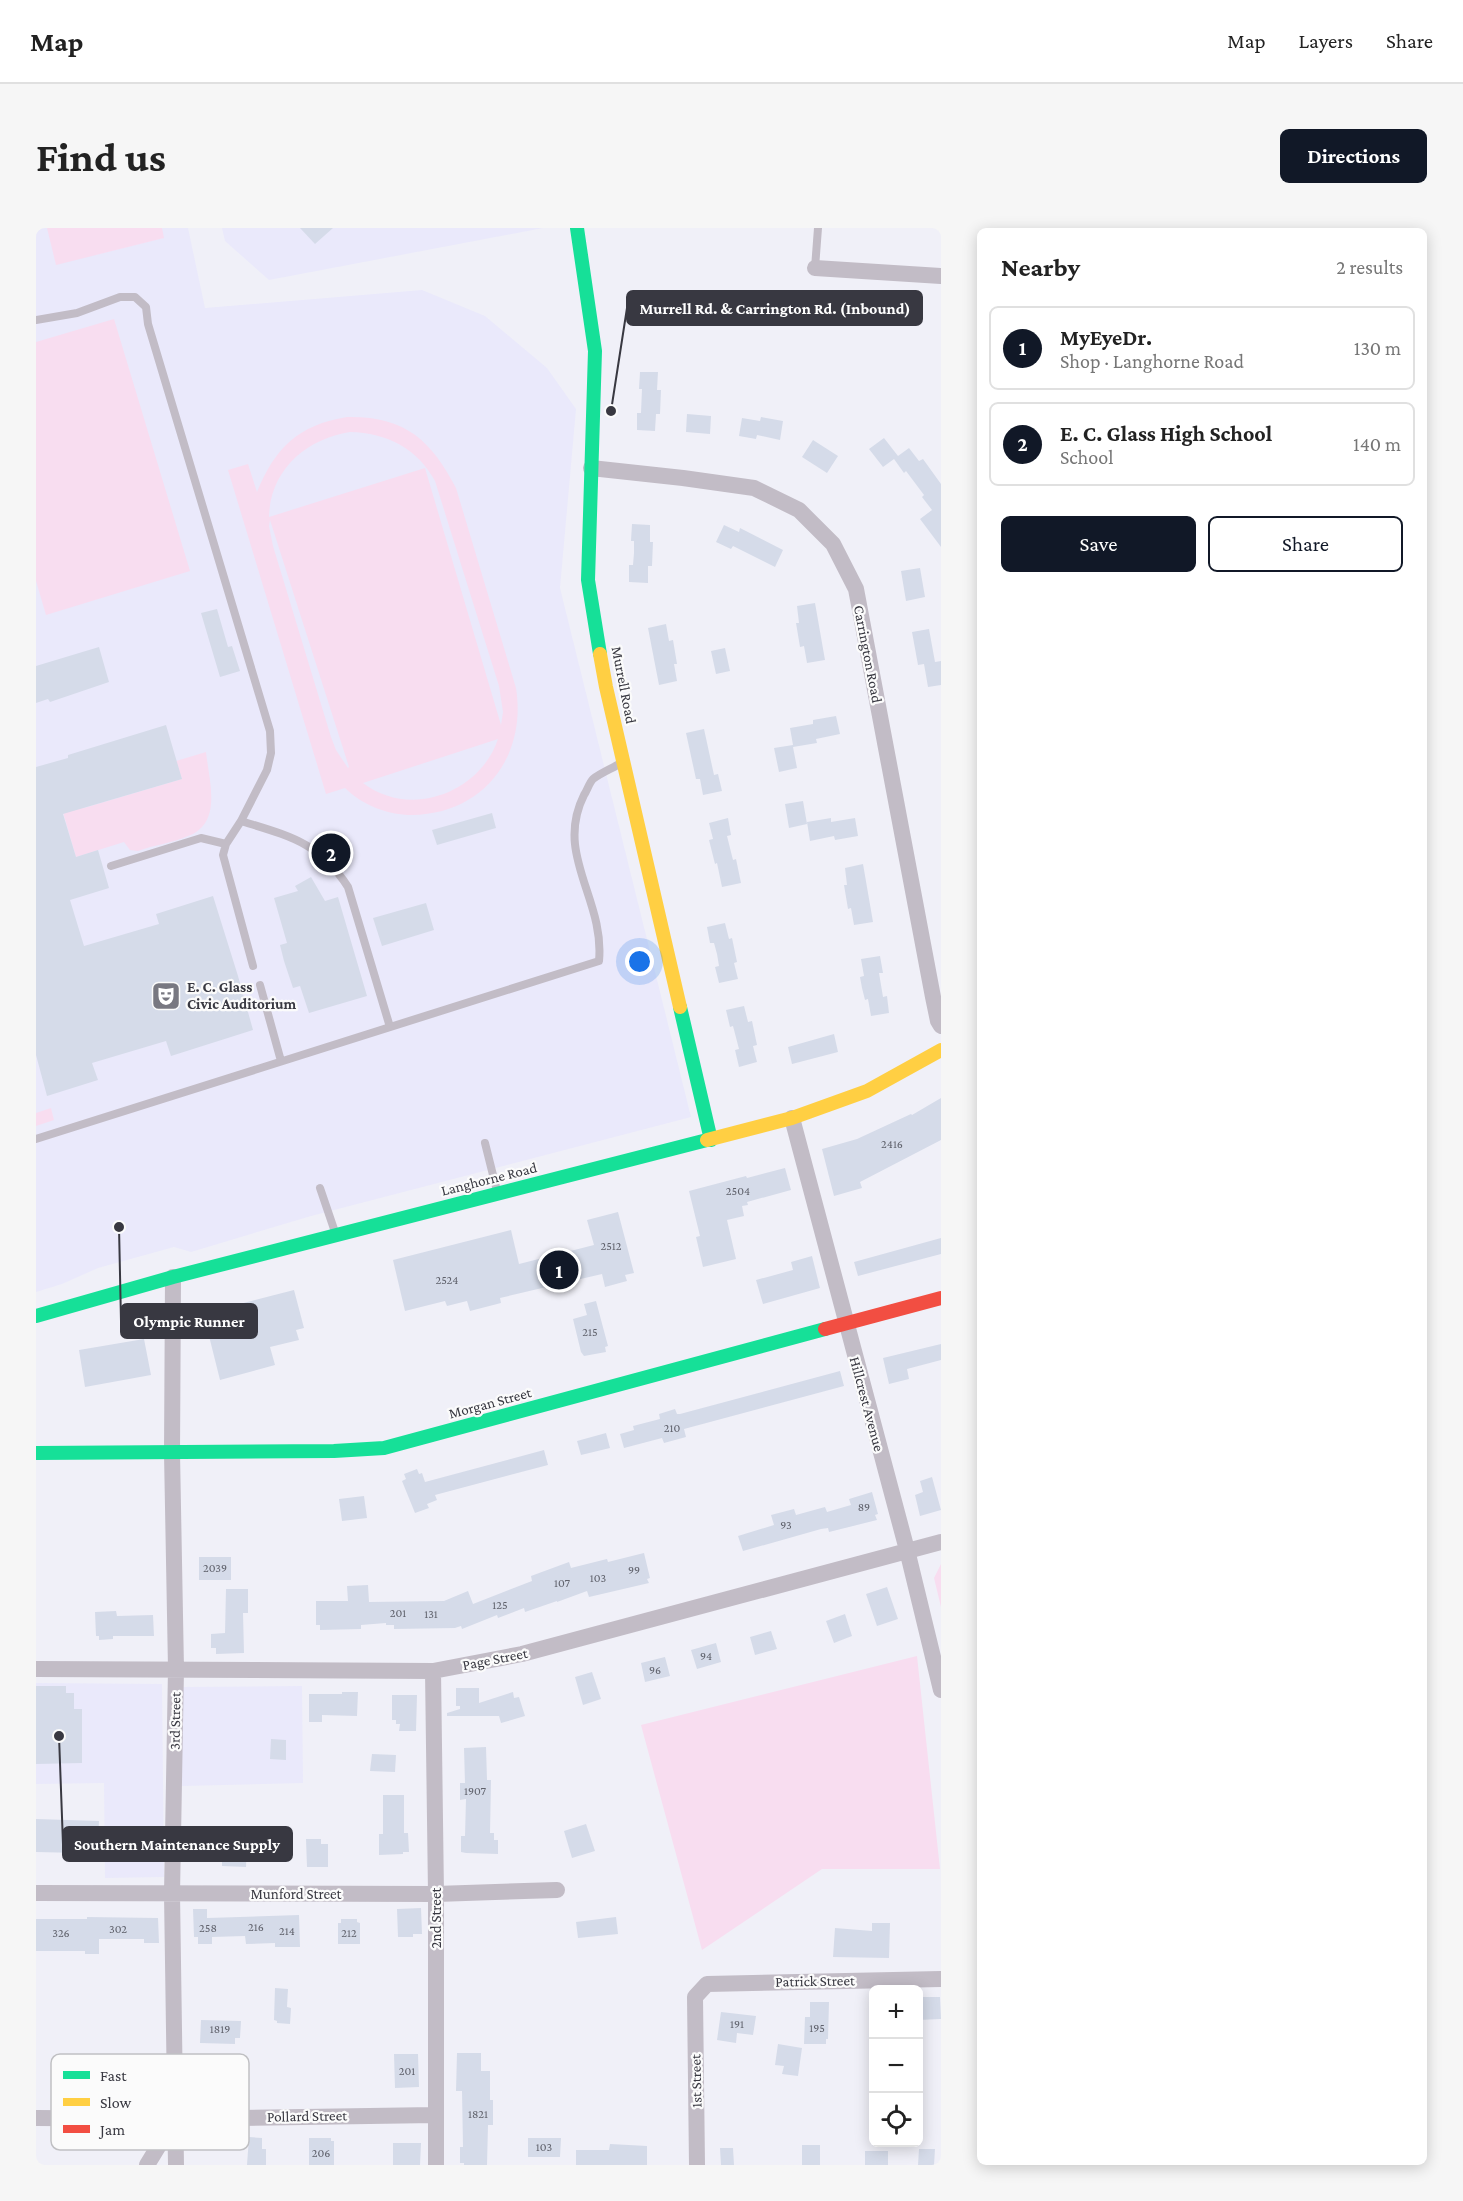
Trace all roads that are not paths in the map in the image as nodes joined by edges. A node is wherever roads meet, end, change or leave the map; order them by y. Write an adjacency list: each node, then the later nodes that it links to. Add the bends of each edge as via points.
1 (577, 228): 6 (street, Murrell Road, via 595,351)
2 (818, 228): 3 (lane)
3 (815, 268): 4 (street)
4 (941, 276)
5 (36, 320): 8 (lane, via 77,313 120,297 135,297 146,307 270,731 272,753 267,770)
6 (591, 468): 7 (street, Murrell Road, via 588,580); 13 (street, Carrington Road, via 754,488 799,510 833,544 856,589)
7 (623, 762): 14 (lane, via 592,780 578,807 573,832 598,924 599,961); 19 (street, Murrell Road)
8 (241, 821): 9 (lane); 14 (lane, via 296,838 338,871 348,887)
9 (226, 844): 10 (lane, via 201,838); 11 (lane, via 223,855)
10 (111, 866)
11 (253, 966)
12 (260, 985): 16 (lane)
13 (941, 1026)
14 (390, 1027): 16 (lane)
15 (941, 1050): 17 (street, Langhorne Road, via 867,1091)
16 (281, 1061): 18 (lane)
17 (792, 1118): 19 (street, Langhorne Road); 27 (street, Hillcrest Avenue)
18 (36, 1139)
19 (711, 1140): 22 (street, Langhorne Road)
20 (485, 1143): 22 (lane)
21 (320, 1188): 23 (lane)
22 (498, 1194): 23 (street, Langhorne Road)
23 (336, 1235): 24 (street, Langhorne Road)
24 (173, 1277): 26 (street, Langhorne Road); 29 (street, 3rd Street)
25 (941, 1298): 27 (street, Morgan Street)
26 (36, 1316)
27 (845, 1324): 29 (street, Morgan Street, via 384,1448); 31 (street, Hillcrest Avenue)
28 (36, 1453): 29 (street, Morgan Street)
29 (172, 1453): 33 (street, 3rd Street)
30 (941, 1542): 31 (street, Page Street)
31 (907, 1550): 34 (street, Page Street, via 522,1654); 35 (street, Hillcrest Avenue)
32 (36, 1669): 33 (street, Page Street)
33 (176, 1669): 34 (street, Page Street); 38 (street, 3rd Street)
34 (433, 1671): 39 (street, 2nd Street)
35 (941, 1690)
36 (557, 1890): 39 (street, Munford Street)
37 (36, 1893): 38 (street, Munford Street)
38 (172, 1894): 39 (street, Munford Street); 42 (street, 3rd Street)
39 (436, 1894): 43 (street, 2nd Street)
40 (941, 1979): 41 (street, Patrick Street, via 707,1984)
41 (694, 1996): 50 (street, 1st Street)
42 (175, 2054)
43 (435, 2115): 44 (street, Pollard Street); 49 (street, 2nd Street)
44 (249, 2117)
45 (156, 2150): 47 (street)
46 (177, 2150): 48 (street, 3rd Street)
47 (147, 2165)
48 (177, 2165)
49 (436, 2165)
50 (697, 2165)

